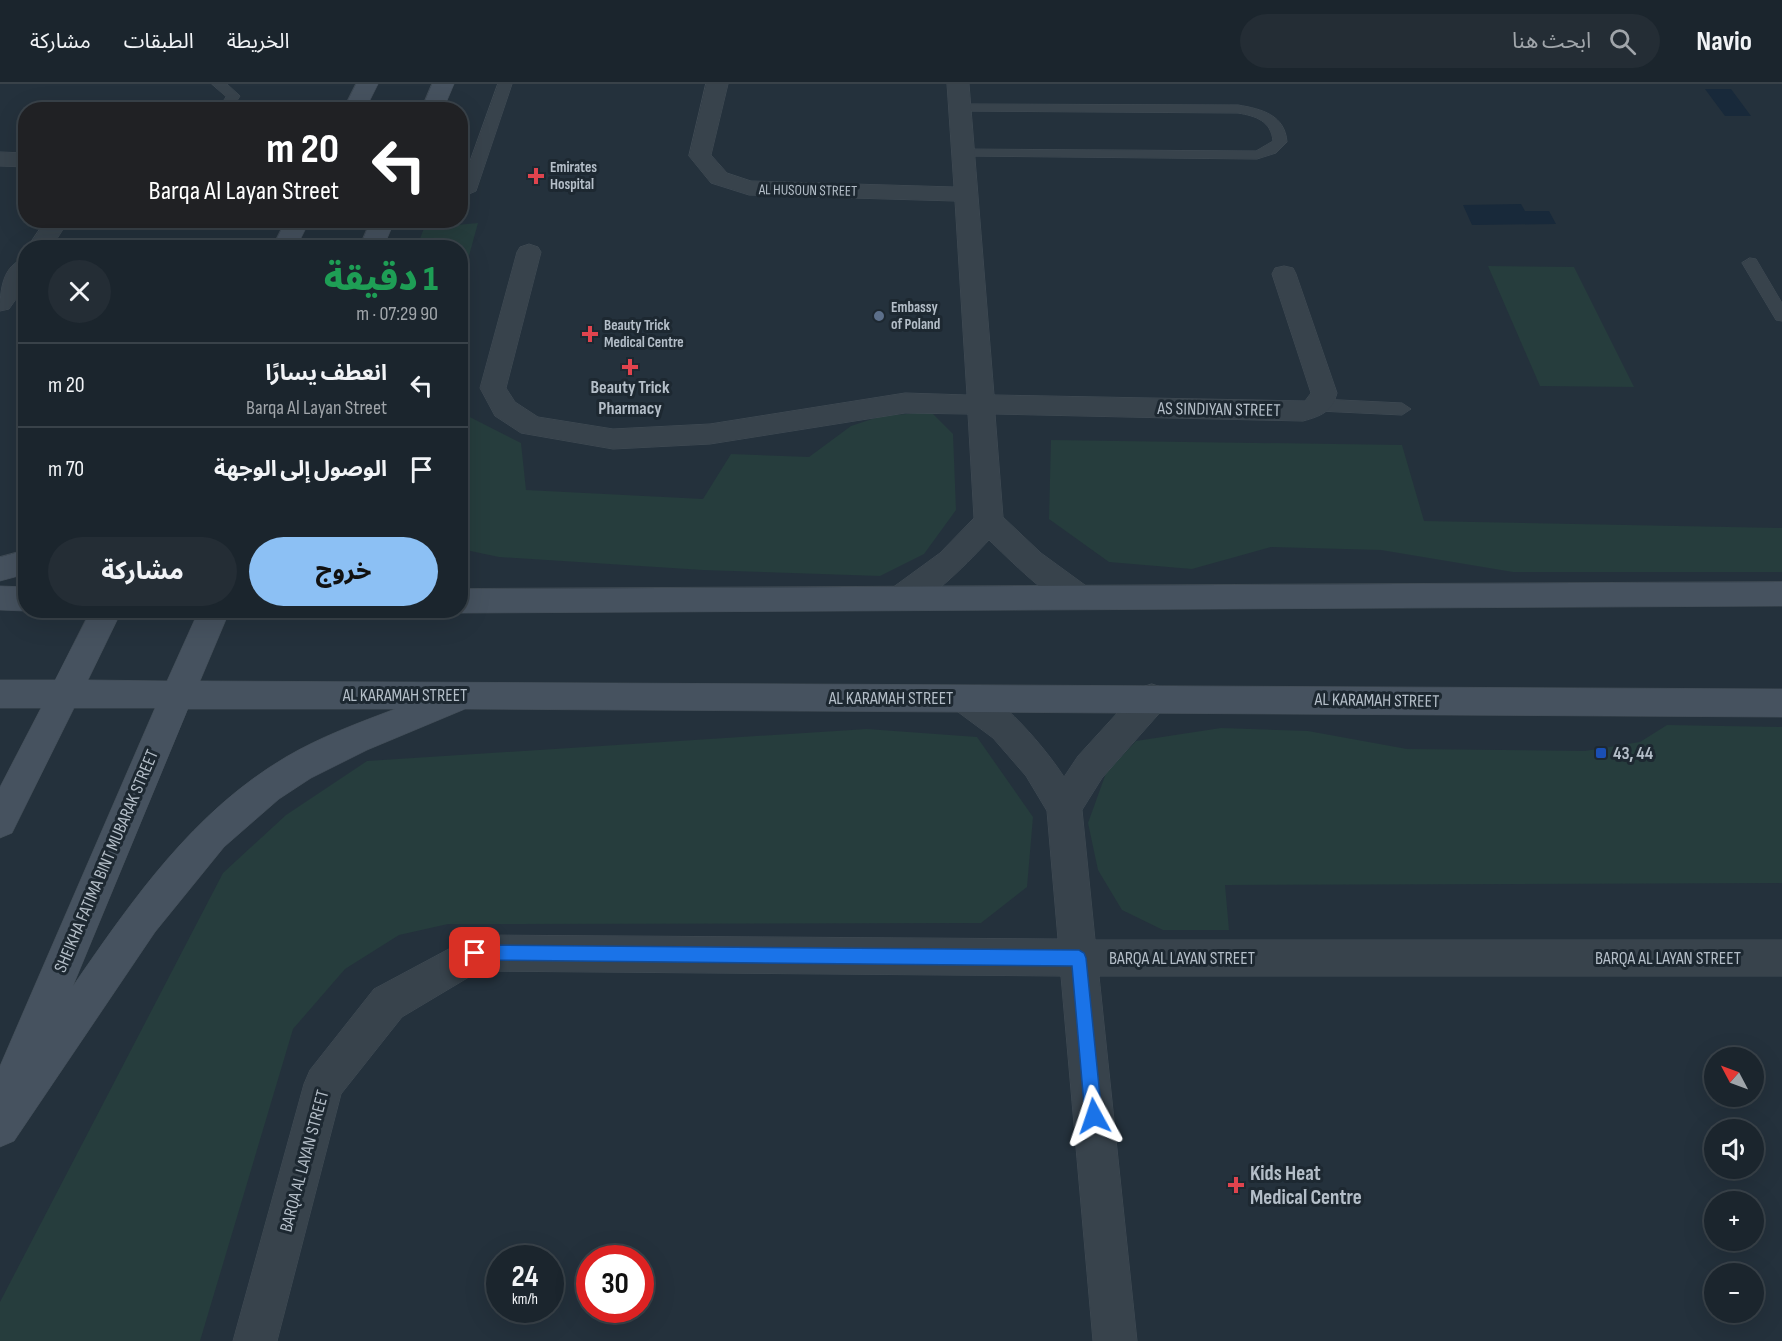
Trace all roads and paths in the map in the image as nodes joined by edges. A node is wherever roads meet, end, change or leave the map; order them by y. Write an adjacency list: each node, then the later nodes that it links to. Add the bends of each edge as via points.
1 (219, 84): 7 (lane, via 233,96)
2 (367, 84): 8 (main road)
3 (443, 84): 9 (main road)
4 (505, 84): 13 (lane)
5 (717, 84): 14 (street, AL HUSOUN STREET, via 700,156 719,178 749,188)
6 (959, 96): 10 (street); 10 (lane, via 1230,108 1263,115 1275,123 1280,133 1280,142 1257,155)
7 (229, 102)
8 (358, 102)
9 (435, 102)
10 (963, 152): 14 (street)
11 (0, 159): 12 (street)
12 (18, 160)
13 (468, 191)
14 (965, 194): 21 (street)
15 (528, 252): 21 (street, AS SINDIYAN STREET, via 493,388 505,409 531,426 613,439 710,434 905,403)
16 (1750, 263): 20 (lane)
17 (1284, 274): 22 (street, via 1324,393)
18 (18, 277): 19 (street)
19 (0, 303)
20 (1782, 316)
21 (979, 402): 22 (street, AS SINDIYAN STREET, via 1304,411); 24 (street)
22 (1319, 405): 23 (lane)
23 (1401, 409)
24 (989, 521): 29 (street, via 951,561); 30 (street, via 1030,561)
25 (18, 564): 26 (main road)
26 (0, 568)
27 (468, 591): 34 (main road)
28 (1782, 594): 30 (main road)
29 (903, 597): 30 (main road); 34 (main road)
30 (1078, 597)
31 (0, 598): 32 (main road)
32 (18, 598)
33 (468, 601): 34 (main road)
34 (499, 601)
35 (102, 618): 39 (main road)
36 (211, 618): 40 (main road, SHEIKHA FATIMA BINT MUBARAK STREET)
37 (0, 694): 39 (main road, AL KARAMAH STREET)
38 (470, 695): 40 (main road, AL KARAMAH STREET); 42 (main road, AL KARAMAH STREET); 49 (main road, via 326,752 297,768 209,836 144,914)
39 (62, 696): 40 (main road, AL KARAMAH STREET); 45 (main road)
40 (177, 696): 48 (main road, SHEIKHA FATIMA BINT MUBARAK STREET)
41 (1152, 698): 42 (main road, AL KARAMAH STREET); 43 (main road, AL KARAMAH STREET); 44 (street, via 1090,767)
42 (966, 699): 44 (street, via 1005,728 1038,765)
43 (1782, 703)
44 (1064, 808): 46 (street)
45 (0, 822)
46 (1079, 958): 47 (street, BARQA AL LAYAN STREET); 50 (street, BARQA AL LAYAN STREET, via 475,953 388,1003 324,1084); 51 (street)
47 (1782, 958)
48 (0, 1114)
49 (0, 1127)
50 (255, 1341)
51 (1114, 1341)

